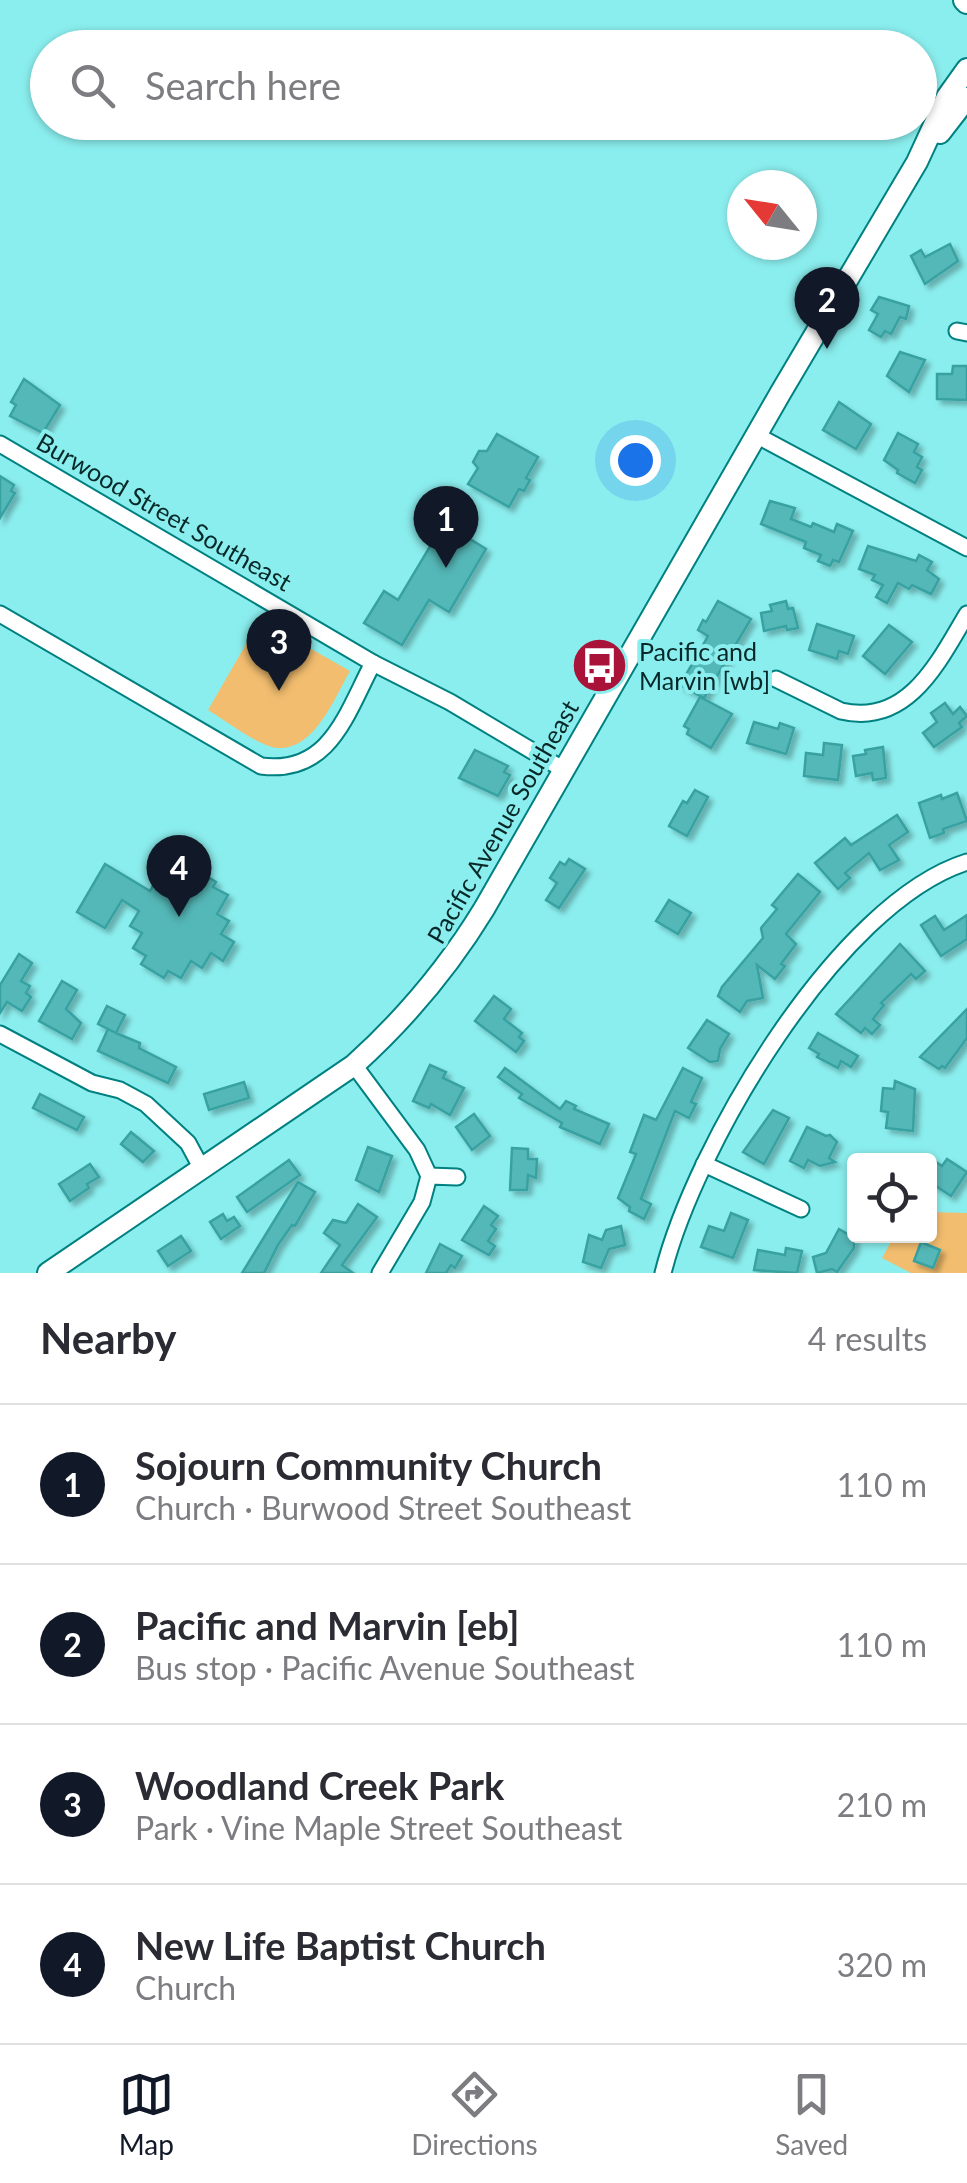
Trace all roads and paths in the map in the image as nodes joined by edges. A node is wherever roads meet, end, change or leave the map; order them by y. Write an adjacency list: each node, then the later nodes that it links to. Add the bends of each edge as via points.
1 (967, 69): 3 (main road, Pacific Avenue Southeast)
2 (967, 98): 4 (main road, Pacific Avenue Southeast)
3 (937, 119)
4 (937, 136)
5 (927, 140): 7 (main road, Pacific Avenue Southeast)
6 (934, 140): 7 (main road, Pacific Avenue Southeast)
7 (917, 162): 8 (main road, Pacific Avenue Southeast)
8 (756, 435): 10 (street); 15 (main road, Pacific Avenue Southeast)
9 (0, 444): 13 (street, Burwood Street Southeast)
10 (967, 548)
11 (0, 614): 13 (street, via 261,766 298,765 323,750)
12 (967, 614): 14 (street, via 922,685 887,708 841,711)
13 (373, 663): 15 (street, Burwood Street Southeast)
14 (776, 679)
15 (564, 770): 18 (main road, Pacific Avenue Southeast, via 444,971)
16 (967, 862): 19 (street, via 900,899 816,986 771,1044)
17 (0, 1034): 20 (street, via 146,1104 188,1143)
18 (354, 1065): 20 (main road, Pacific Avenue Southeast); 21 (street)
19 (704, 1164): 23 (street); 26 (street)
20 (202, 1170): 24 (main road, Pacific Avenue Southeast)
21 (429, 1176): 22 (street); 25 (street, via 422,1202)
22 (457, 1177)
23 (801, 1209)
24 (48, 1273)
25 (380, 1273)
26 (663, 1273)

